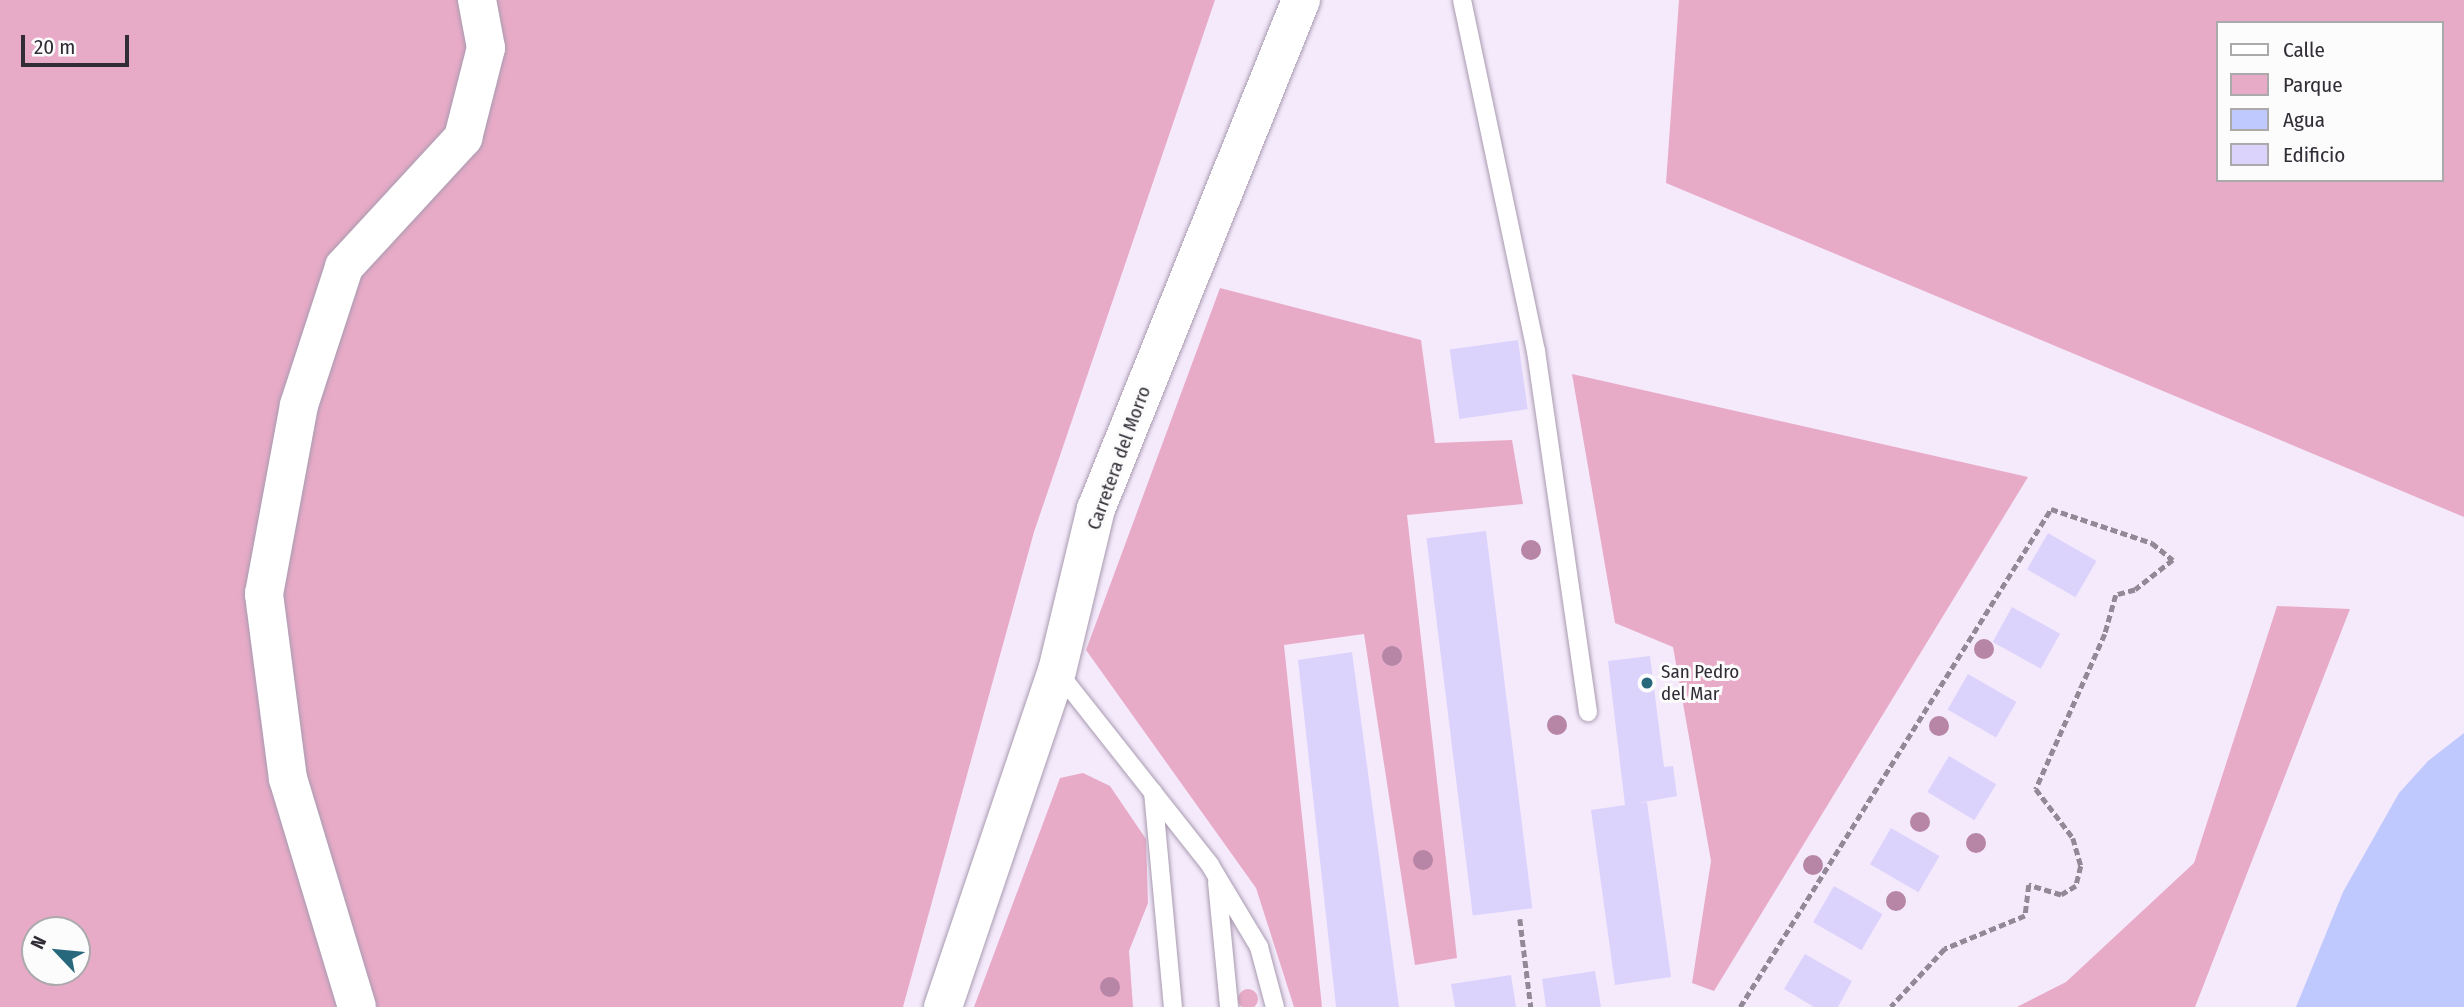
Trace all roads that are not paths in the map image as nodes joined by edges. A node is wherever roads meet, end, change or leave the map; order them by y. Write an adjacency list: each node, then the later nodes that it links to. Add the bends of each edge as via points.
1 (477, 0): 8 (main road, via 486,48 463,138 344,267 299,405 264,594 288,779)
2 (1301, 0): 4 (main road, Carretera del Morro, via 1096,509)
3 (1462, 0): 5 (lane, via 1536,351)
4 (1057, 671): 6 (lane); 9 (main road, Carretera del Morro)
5 (1588, 712)
6 (1153, 792): 7 (lane); 10 (lane)
7 (1217, 876): 11 (lane); 12 (lane, via 1259,947)
8 (357, 1007)
9 (943, 1007)
10 (1173, 1007)
11 (1229, 1007)
12 (1275, 1007)

